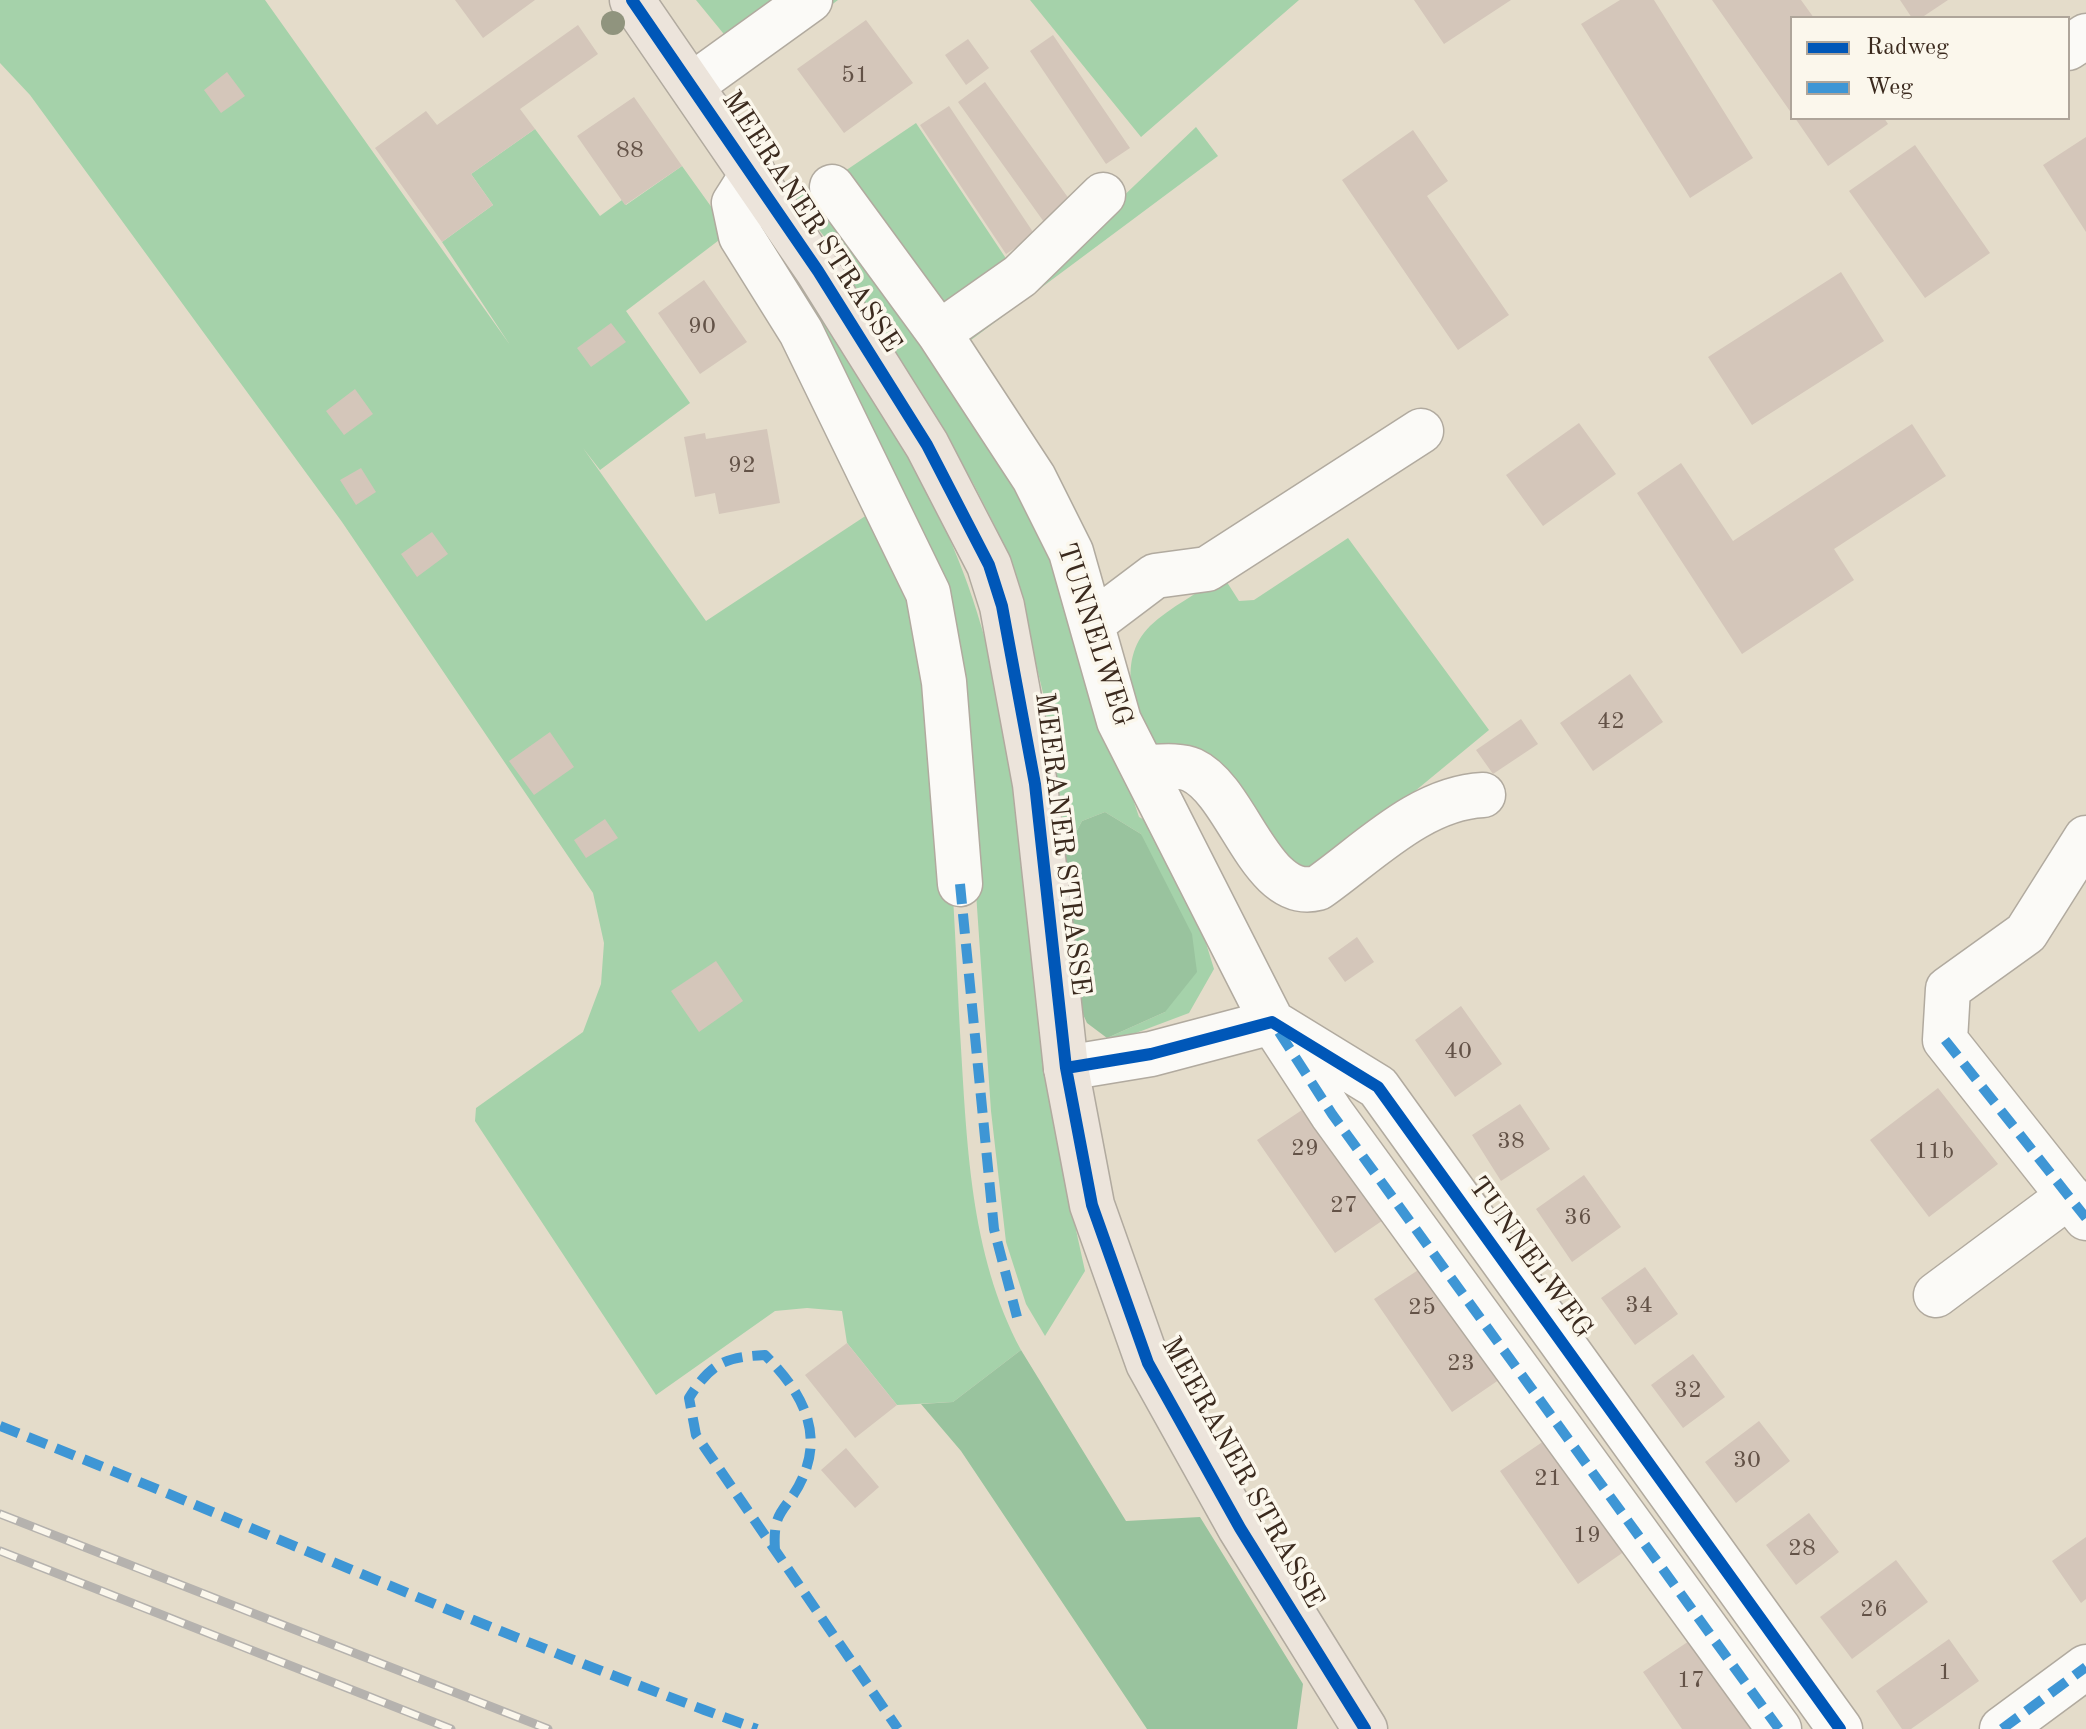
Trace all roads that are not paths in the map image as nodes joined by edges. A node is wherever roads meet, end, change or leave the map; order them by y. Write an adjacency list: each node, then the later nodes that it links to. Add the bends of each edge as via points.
1 (632, 0): 3 (main road, MEERANER STRASSE)
2 (810, 0): 3 (street)
3 (692, 85): 4 (main road, MEERANER STRASSE)
4 (753, 173): 13 (street, via 734,203 741,236 801,332 928,593 944,682); 15 (main road, MEERANER STRASSE, via 927,445 989,565 1002,606 1035,784)
5 (832, 187): 7 (street, TUNNELWEG)
6 (1103, 195): 7 (street, via 1020,276)
7 (939, 333): 9 (street, TUNNELWEG, via 1034,478 1071,552)
8 (1421, 431): 9 (street, via 1207,569 1155,576)
9 (1094, 622): 10 (street, TUNNELWEG, via 1119,721)
10 (1143, 767): 11 (street, via 1188,768 1208,779 1266,864 1292,889 1305,892 1437,803); 14 (street, TUNNELWEG)
11 (1483, 795)
12 (2086, 838): 16 (street, via 2026,933 1948,989 1945,1040)
13 (960, 884)
14 (1272, 1022): 15 (street, via 1151,1054); 20 (street, TUNNELWEG, via 1332,1114); 21 (street, TUNNELWEG, via 1378,1087)
15 (1066, 1068): 19 (main road, MEERANER STRASSE, via 1092,1205 1148,1363 1240,1528)
16 (2078, 1207): 17 (street)
17 (1936, 1295)
18 (2086, 1667): 22 (street)
19 (1365, 1729)
20 (1779, 1729)
21 (1840, 1729)
22 (2002, 1729)

